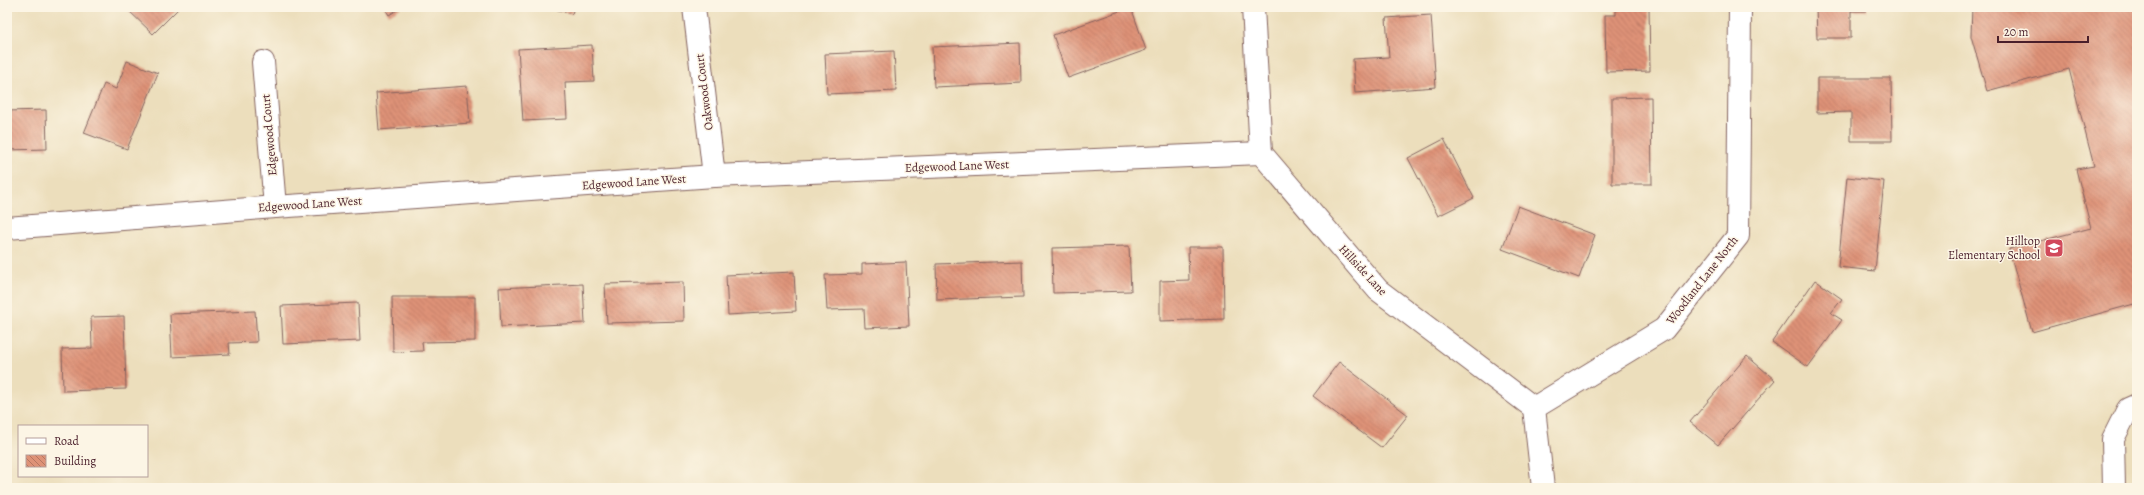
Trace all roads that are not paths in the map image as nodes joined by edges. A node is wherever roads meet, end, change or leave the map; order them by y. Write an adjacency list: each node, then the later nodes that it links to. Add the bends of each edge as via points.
1 (694, 7): 6 (street, Oakwood Court)
2 (1253, 7): 5 (street)
3 (1740, 7): 10 (street, Woodland Lane North, via 1738,236 1664,329)
4 (263, 62): 7 (street, Edgewood Court)
5 (1261, 153): 6 (street, Edgewood Lane West); 10 (street, Hillside Lane, via 1378,290)
6 (714, 176): 7 (street, Edgewood Lane West)
7 (275, 207): 8 (street, Edgewood Lane West)
8 (7, 228)
9 (2137, 405): 12 (street, via 2128,409 2113,439)
10 (1534, 408): 11 (street)
11 (1543, 488)
12 (2114, 488)

